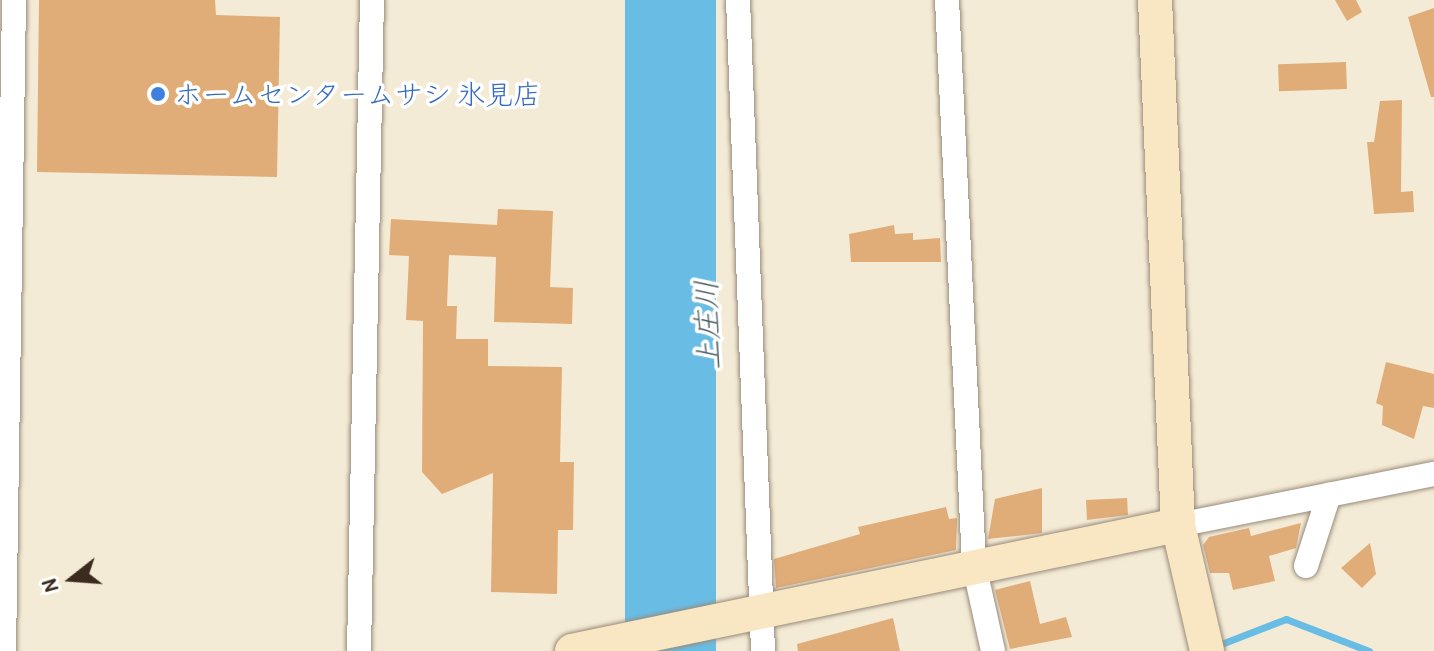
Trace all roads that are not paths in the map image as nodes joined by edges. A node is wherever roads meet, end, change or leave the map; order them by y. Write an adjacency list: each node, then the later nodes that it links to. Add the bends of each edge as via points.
1 (14, 0): 13 (street)
2 (372, 0): 14 (street)
3 (738, 0): 11 (street)
4 (947, 0): 9 (street)
5 (1155, 0): 8 (street)
6 (1434, 474): 7 (street)
7 (1329, 495): 8 (street); 10 (street)
8 (1178, 525): 9 (street); 12 (street)
9 (974, 565): 11 (street); 17 (street)
10 (1306, 566)
11 (763, 613): 15 (street); 16 (street)
12 (1205, 643)
13 (4, 651)
14 (359, 651)
15 (572, 651)
16 (763, 651)
17 (993, 651)

